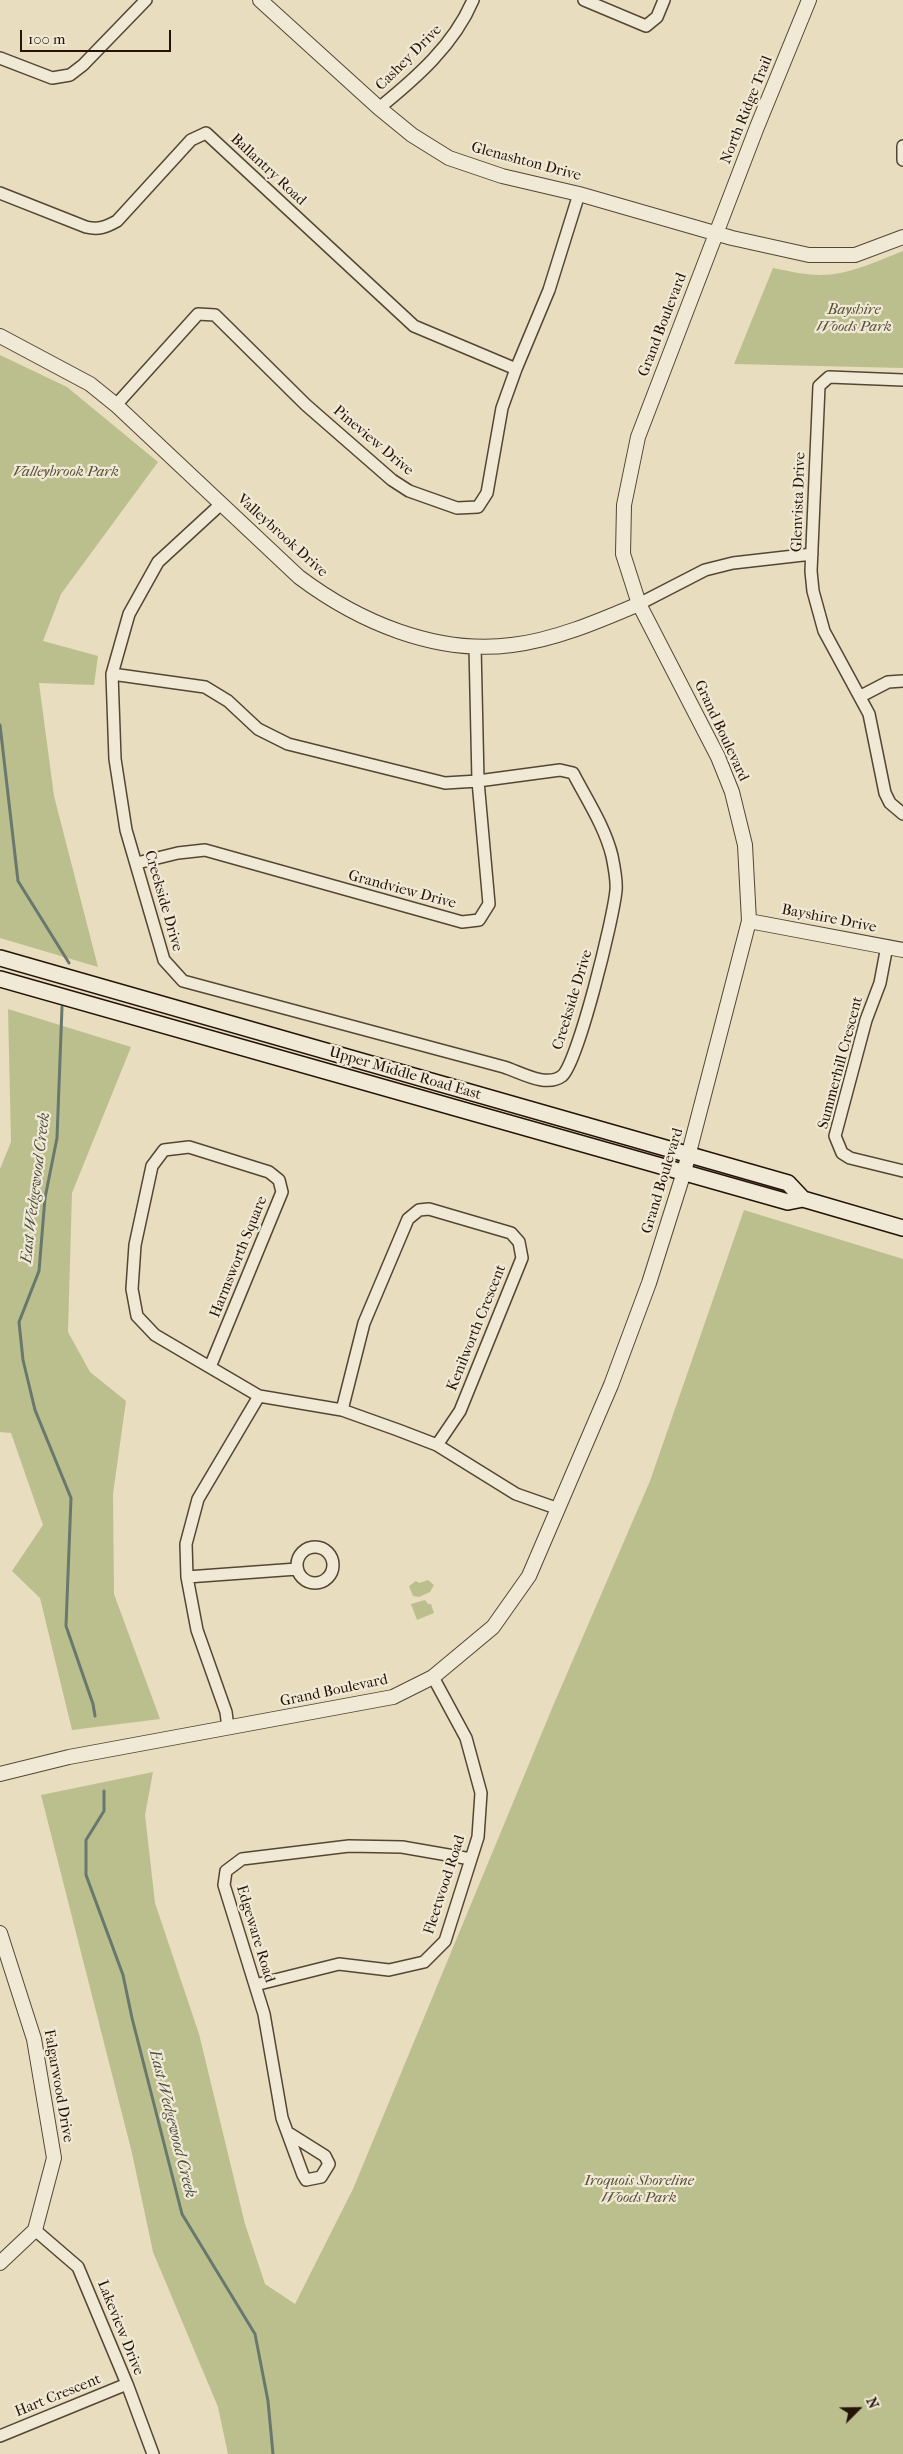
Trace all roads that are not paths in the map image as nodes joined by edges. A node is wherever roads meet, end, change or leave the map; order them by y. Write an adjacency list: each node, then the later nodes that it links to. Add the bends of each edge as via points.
1 (146, 0): 7 (street, via 70,76 52,78)
2 (260, 0): 8 (street, Glenashton Drive)
3 (473, 0): 8 (street, Cashey Drive, via 464,22 442,51)
4 (584, 0): 5 (street, via 646,26 657,17)
5 (664, 0)
6 (810, 0): 13 (street, North Ridge Trail)
7 (0, 58)
8 (379, 108): 12 (street, Glenashton Drive, via 412,135 449,158 502,176)
9 (903, 146): 10 (street)
10 (903, 160)
11 (0, 193): 16 (street, Ballantry Road, via 96,230 117,221 190,140 206,132 414,326)
12 (579, 194): 13 (street, Glenashton Drive); 16 (street, Pineview Drive, via 549,290)
13 (716, 233): 14 (street, via 809,255 855,255); 21 (street, Grand Boulevard, via 638,437 624,505 623,554)
14 (903, 237)
15 (0, 336): 18 (street, Valleybrook Drive, via 90,384)
16 (516, 369): 18 (street, Pineview Drive, via 502,408 487,493 478,507 456,508 409,491 392,480 306,405 215,315 198,314)
17 (903, 380): 20 (street, Glenvista Drive, via 829,378 819,386)
18 (116, 405): 19 (street, Valleybrook Drive)
19 (221, 504): 22 (street, Valleybrook Drive, via 299,577 336,604 360,617 408,634); 23 (street, Creekside Drive, via 158,562 129,614)
20 (812, 554): 21 (street, Valleybrook Drive, via 733,563 705,570); 25 (street, Glenvista Drive, via 815,606 824,631)
21 (639, 604): 22 (street, Valleybrook Drive, via 553,636 513,645); 29 (street, Grand Boulevard, via 718,757 732,792 745,845)
22 (475, 646): 26 (street, Grandview Drive)
23 (112, 674): 26 (street, Creekside Drive, via 205,687 228,701 258,729 288,744 445,783); 28 (street, Creekside Drive, via 115,759 126,830)
24 (903, 681): 25 (street, via 888,682)
25 (861, 696): 27 (street, Glenvista Drive, via 869,714 885,793 890,803)
26 (478, 781): 28 (street, Grandview Drive, via 489,904 479,920 462,922 205,850); 28 (street, Creekside Drive, via 560,770 573,773 612,855 616,889 610,929 585,1021 568,1067 562,1076 547,1081 183,980 164,960)
27 (903, 814)
28 (137, 863)
29 (749, 921): 30 (street, Bayshire Drive); 34 (street, Grand Boulevard)
30 (887, 946): 31 (street, Bayshire Drive); 36 (street, Summerhill Crescent, via 880,983 866,1020 835,1136 842,1153 850,1158)
31 (903, 950)
32 (0, 958): 34 (main road, Upper Middle Road East)
33 (0, 980): 35 (main road, Upper Middle Road East)
34 (689, 1156): 35 (street, Grand Boulevard); 37 (main road, Upper Middle Road East, via 788,1183)
35 (684, 1172): 37 (main road, Upper Middle Road East, via 788,1202); 43 (street, Grand Boulevard, via 649,1283 611,1385)
36 (903, 1172)
37 (803, 1199): 38 (main road, Upper Middle Road East)
38 (903, 1228)
39 (210, 1367): 39 (street, Harmsworth Square, via 282,1192 279,1180 269,1172 189,1147 164,1150 152,1166 135,1245 132,1289 137,1316 156,1335); 40 (street, Harmsworth Square)
40 (259, 1396): 41 (street, Harmsworth Square); 45 (street, via 198,1499 186,1544)
41 (342, 1410): 42 (street, Harmsworth Square); 42 (street, Kenilworth Crescent, via 364,1322 408,1219 419,1210 429,1209 511,1233 519,1242 522,1258 460,1411)
42 (436, 1445): 43 (street, Harmsworth Square, via 516,1494)
43 (556, 1508): 46 (street, Grand Boulevard, via 529,1576 493,1627)
44 (297, 1569): 45 (street)
45 (187, 1577): 47 (street, via 197,1630 226,1712)
46 (433, 1677): 47 (street, Grand Boulevard, via 392,1697); 49 (street, Fleetwood Road, via 466,1738 481,1793 478,1838)
47 (228, 1728): 48 (street, Grand Boulevard)
48 (0, 1774)
49 (472, 1859): 51 (street, Fleetwood Road, via 445,1941 424,1962 389,1970 339,1964); 51 (street, Edgeware Road, via 402,1846 378,1845 242,1858 226,1871 224,1885)
50 (0, 1933): 53 (street, Falgarwood Drive, via 34,2039 54,2158)
51 (255, 1985): 52 (street, Edgeware Road, via 264,2014 282,2118)
52 (290, 2134)
53 (35, 2230): 54 (street); 55 (street, Lakeview Drive, via 78,2267)
54 (0, 2263)
55 (127, 2384): 56 (street, Hart Crescent); 57 (street, Lakeview Drive)
56 (0, 2436)
57 (153, 2454)

